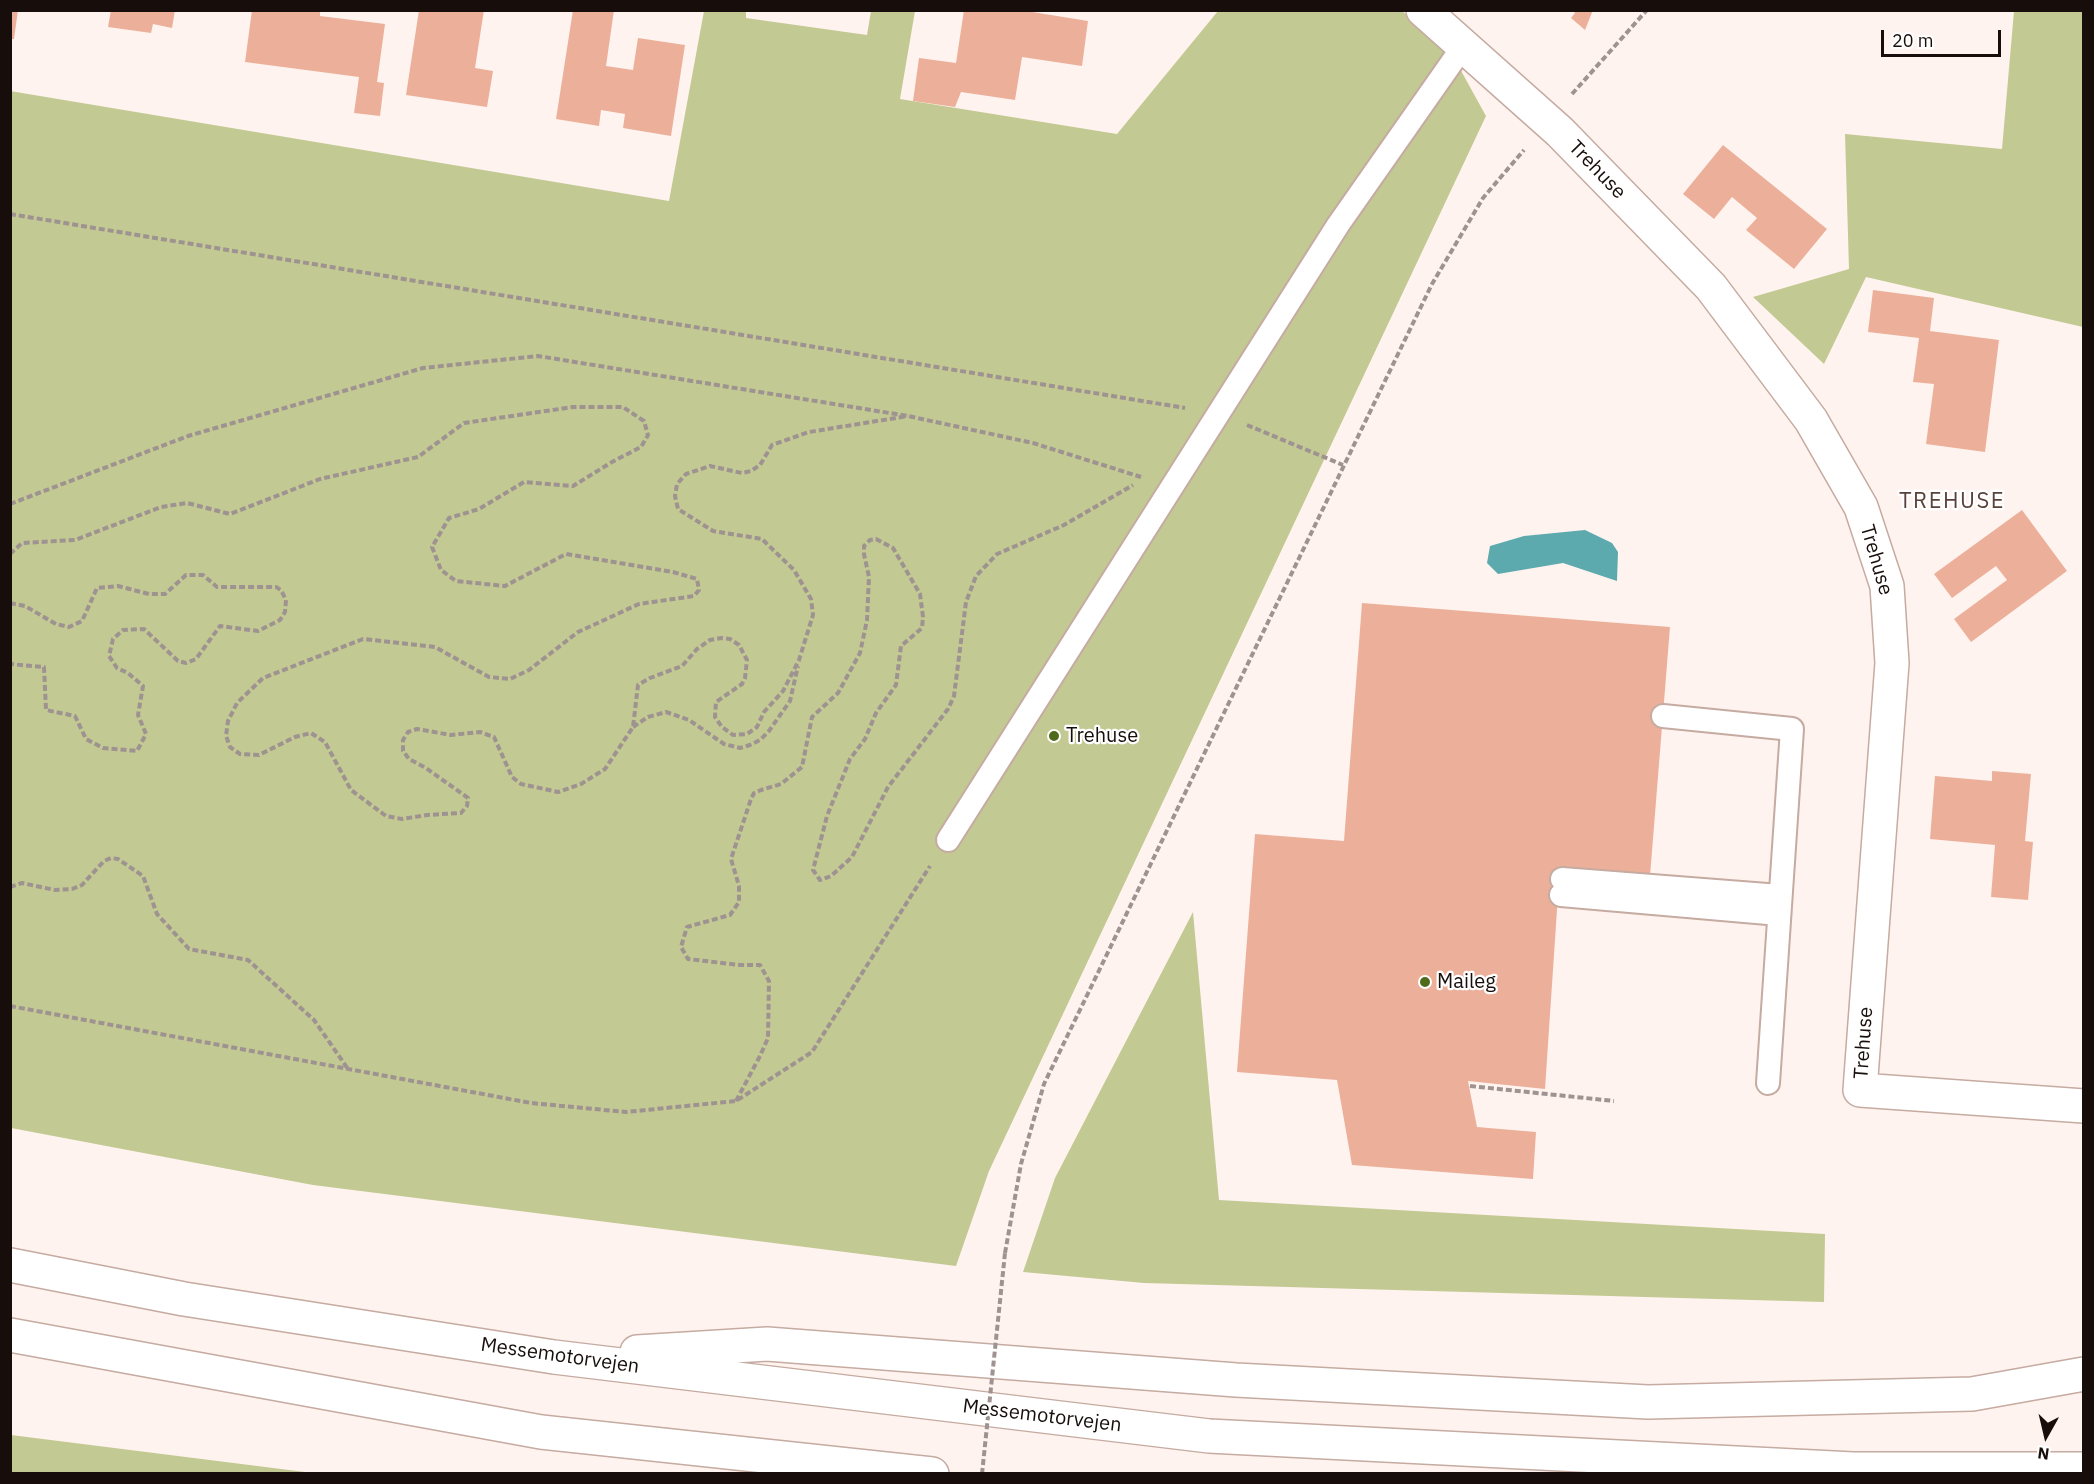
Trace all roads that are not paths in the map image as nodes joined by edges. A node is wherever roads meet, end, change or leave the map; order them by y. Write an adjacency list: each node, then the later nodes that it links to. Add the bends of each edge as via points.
1 (1423, 10): 2 (main road, Trehuse)
2 (1464, 45): 4 (lane, via 1338,225); 8 (main road, Trehuse, via 1548,121 1711,287 1811,420 1860,507 1887,586 1892,663 1860,1090)
3 (1663, 716): 6 (lane, via 1792,729)
4 (948, 840)
5 (1562, 887): 6 (lane)
6 (1780, 905): 7 (lane)
7 (1767, 1083)
8 (2084, 1106)
9 (10, 1265): 11 (main road, Messemotorvejen, via 184,1299)
10 (10, 1335): 13 (main road)
11 (554, 1357): 12 (main road, via 767,1344 1236,1380 1648,1402 1972,1394); 14 (main road, Messemotorvejen, via 1209,1436 1852,1470)
12 (2084, 1374)
13 (541, 1432): 15 (main road); 16 (main road)
14 (2084, 1469)
15 (712, 1473)
16 (932, 1473)

